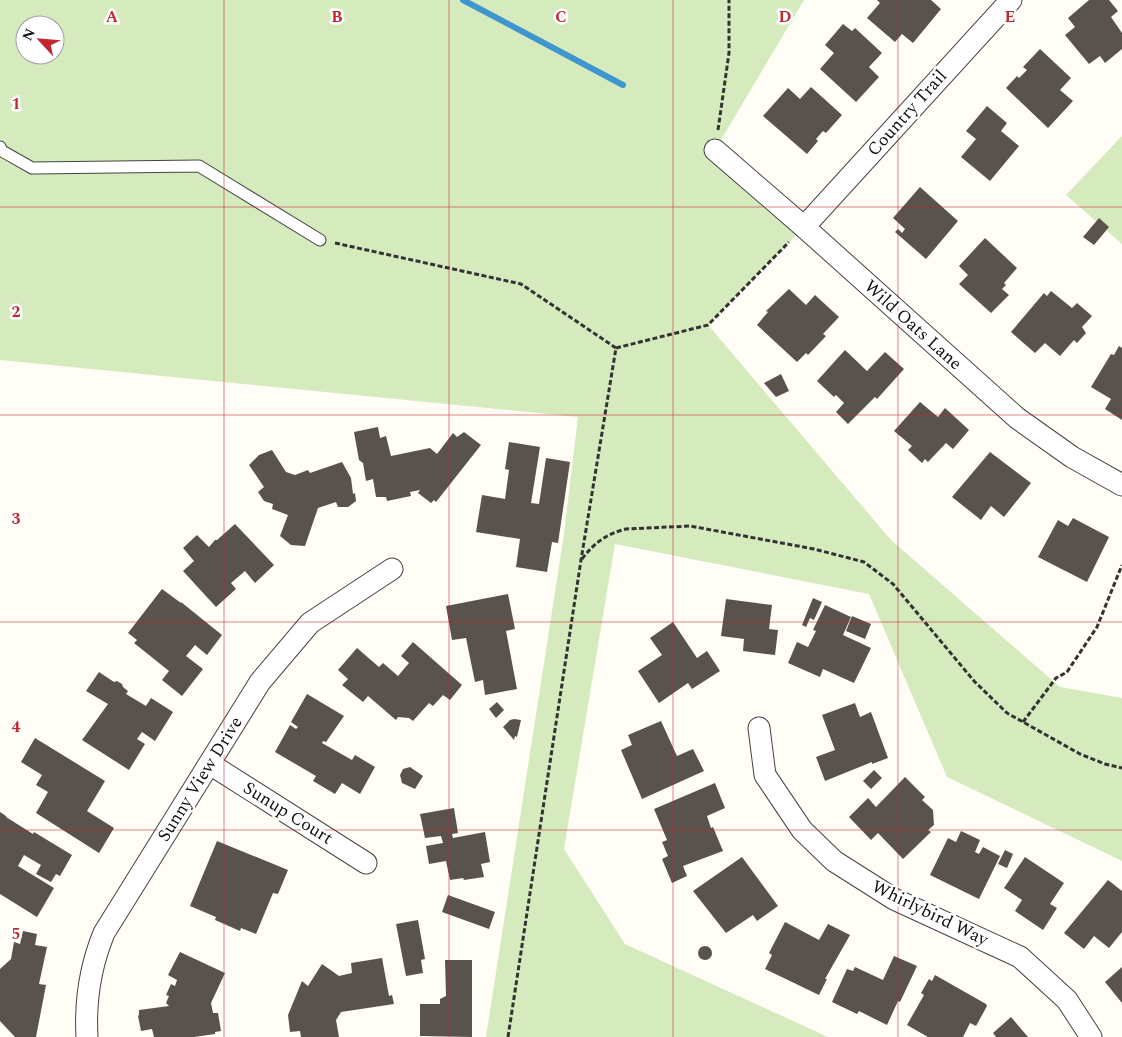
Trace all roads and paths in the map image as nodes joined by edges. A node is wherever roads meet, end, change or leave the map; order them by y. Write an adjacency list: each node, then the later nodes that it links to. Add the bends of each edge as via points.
1 (729, 0): 4 (path, via 729,53)
2 (1010, 0): 5 (street, Country Trail)
3 (0, 147): 6 (lane, via 32,168 199,166)
4 (715, 150): 5 (street, Wild Oats Lane)
5 (804, 227): 7 (path, via 708,324); 8 (street, Wild Oats Lane, via 1017,418 1072,457)
6 (320, 240): 7 (path, via 521,284)
7 (616, 348): 9 (path)
8 (1122, 485)
9 (581, 560): 12 (path, via 592,546 618,530 690,526 814,549 864,562 894,584 974,681 1007,713); 18 (path)
10 (1122, 565): 12 (path, via 1098,627 1068,672 1056,678)
11 (392, 569): 14 (street, Sunny View Drive, via 310,623 260,682)
12 (1023, 722): 15 (path, via 1080,754)
13 (759, 728): 19 (street, Whirlybird Way, via 765,775 802,830 834,861 894,899 1020,957 1067,1000)
14 (210, 764): 16 (street, Sunup Court); 17 (street, Sunny View Drive, via 104,933 94,959 88,992)
15 (1122, 768)
16 (366, 863)
17 (87, 1037)
18 (508, 1037)
19 (1091, 1037)

